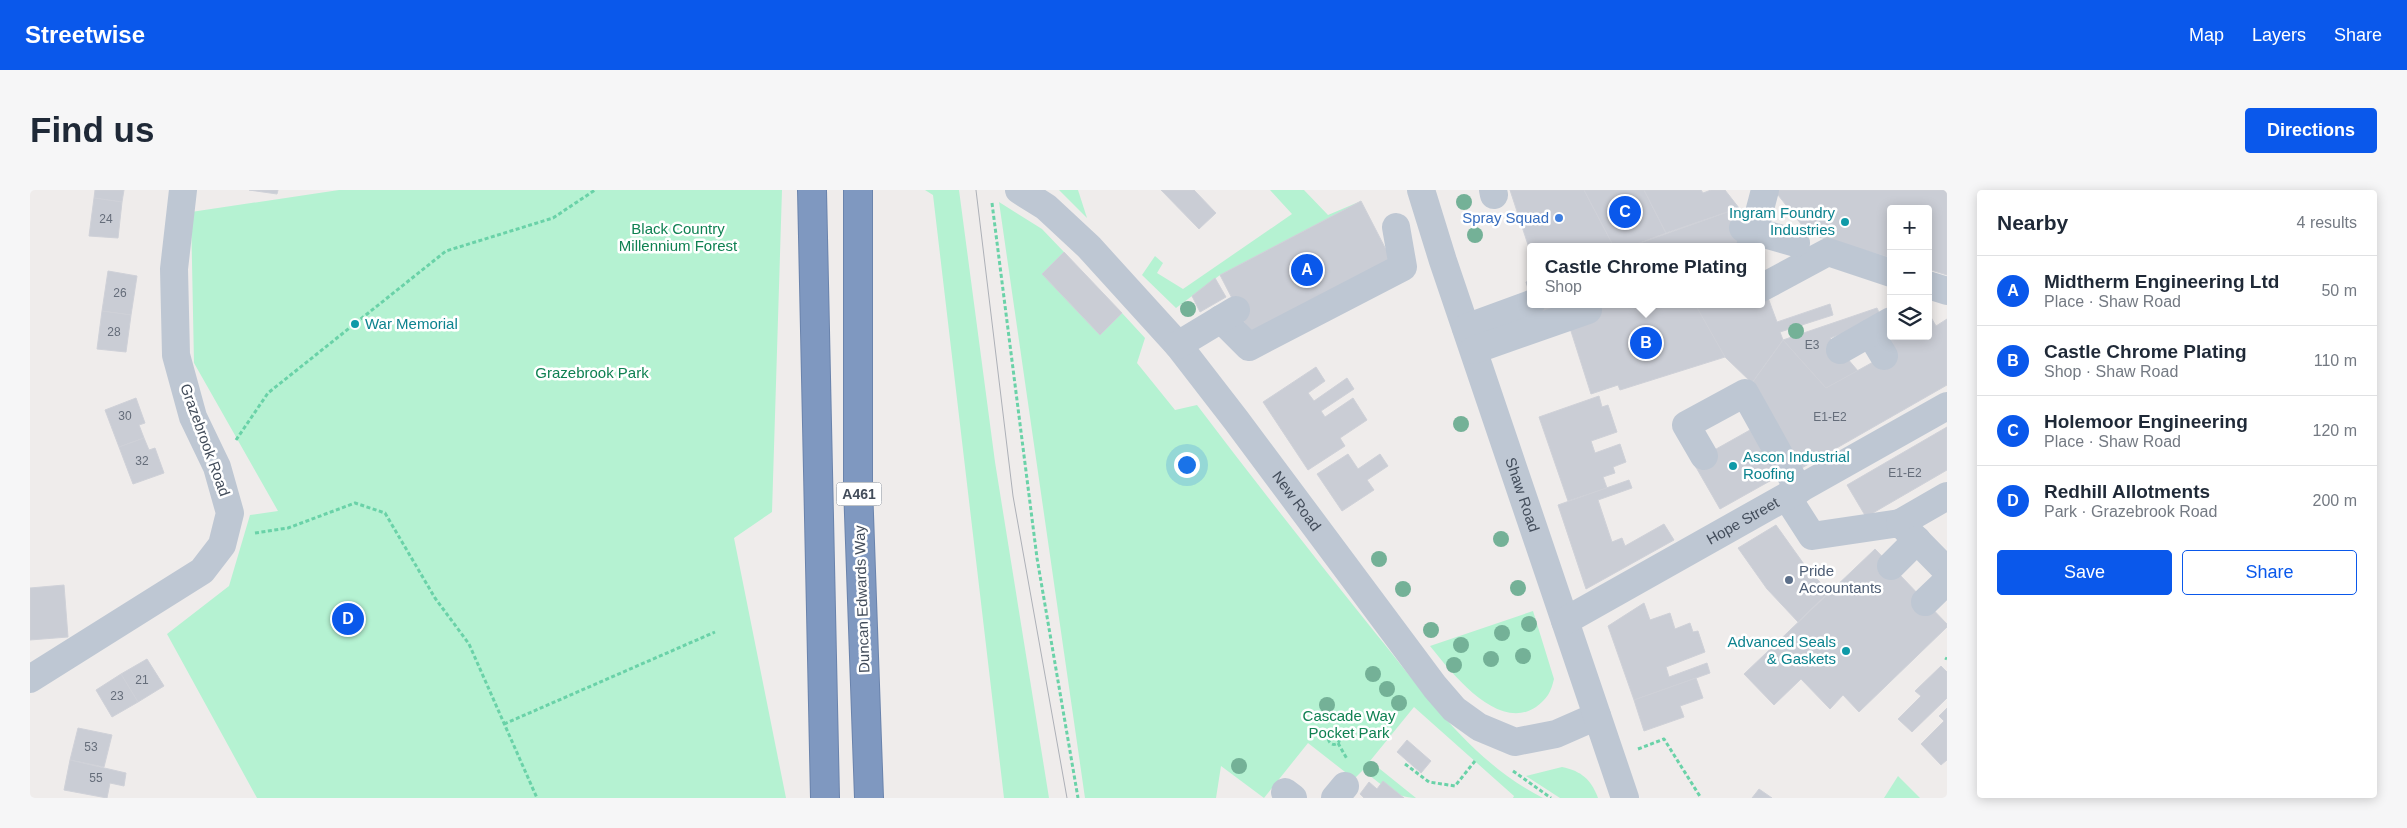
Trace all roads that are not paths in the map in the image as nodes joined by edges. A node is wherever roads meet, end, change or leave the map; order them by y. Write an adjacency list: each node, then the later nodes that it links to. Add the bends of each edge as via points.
1 (183, 190): 28 (street, Grazebrook Road, via 174,269 176,355 193,417 218,466 230,512 222,545 202,571)
2 (812, 190): 30 (highway, A461)
3 (858, 190): 31 (highway, Duncan Edwards Way / A461, via 858,486)
4 (1019, 190): 15 (street, New Road, via 1046,207 1089,247)
5 (1765, 190): 7 (street)
6 (1425, 202): 14 (street, Shaw Road); 15 (street, via 1387,230 1403,267 1249,346 1229,314)
7 (1747, 237): 8 (street, bridge)
8 (1829, 246): 9 (street); 10 (street)
9 (1887, 271)
10 (1765, 286)
11 (1527, 306): 14 (street)
12 (1588, 310): 14 (street)
13 (1880, 327): 16 (street); 17 (street)
14 (1470, 339): 27 (street, Shaw Road)
15 (1178, 345): 29 (street, New Road, via 1454,709 1479,727 1515,742 1556,734)
16 (1840, 350)
17 (1884, 356)
18 (1940, 417): 20 (street, Hope Street, via 1906,440 1842,455)
19 (1704, 456): 20 (street, via 1686,425 1745,393)
20 (1793, 493): 22 (street, via 1812,536); 27 (street, Hope Street)
21 (1934, 493): 22 (street)
22 (1909, 531): 23 (street); 24 (street)
23 (1891, 566)
24 (1947, 571)
25 (1947, 581): 26 (street)
26 (1926, 602)
27 (1565, 622): 29 (street, Shaw Road)
28 (30, 679)
29 (1597, 716): 32 (street, Shaw Road)
30 (825, 798)
31 (869, 798)
32 (1626, 798)

